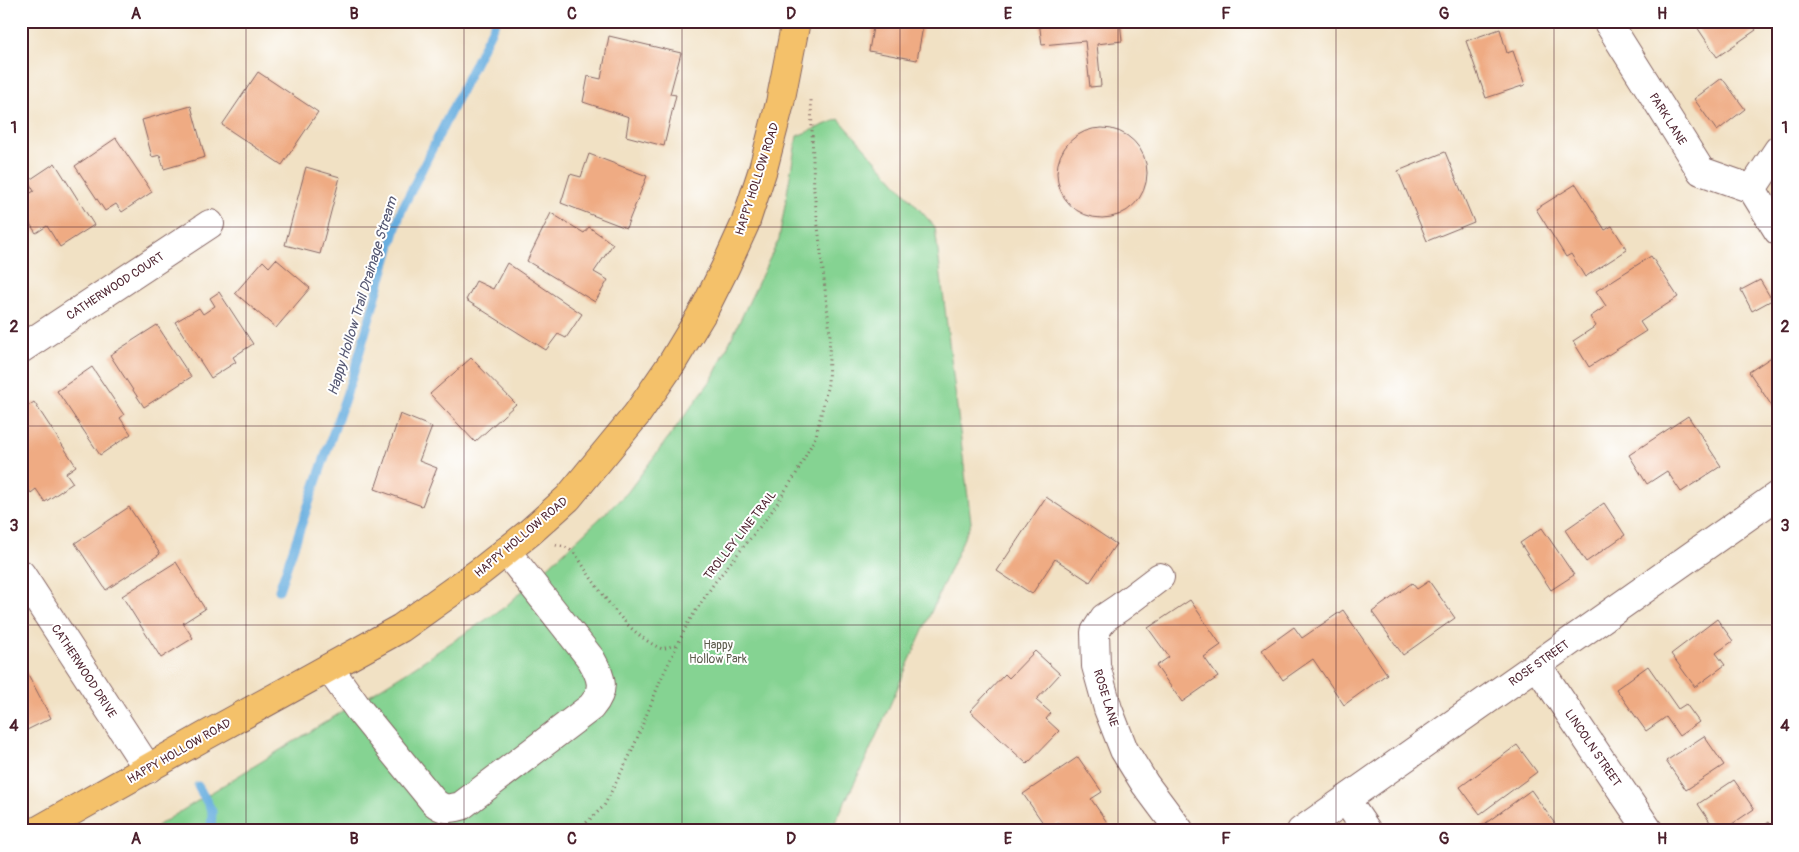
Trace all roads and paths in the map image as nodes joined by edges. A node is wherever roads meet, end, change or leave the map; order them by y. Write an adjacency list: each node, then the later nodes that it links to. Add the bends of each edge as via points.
1 (796, 21): 10 (main road, HAPPY HOLLOW ROAD, via 763,169 745,224 704,310 637,414)
2 (1607, 21): 5 (street, PARK LANE, via 1701,171)
3 (811, 102): 14 (path, TROLLEY LINE TRAIL, via 814,190 830,333 828,384 816,436 770,514 715,582)
4 (1778, 150): 5 (street)
5 (1752, 189): 7 (street)
6 (210, 224): 8 (street, CATHERWOOD COURT)
7 (1778, 231)
8 (21, 348)
9 (1778, 495): 15 (street, ROSE STREET)
10 (514, 561): 14 (path, via 555,545 567,548 636,634 662,649); 16 (main road, HAPPY HOLLOW ROAD, via 455,591 401,628); 16 (street, via 591,659 600,674 601,687 591,708 461,806 442,808 434,802)
11 (21, 574): 13 (street, CATHERWOOD DRIVE)
12 (1160, 577): 21 (street, ROSE LANE, via 1104,618 1095,632 1096,666 1124,750)
13 (31, 611): 17 (street, CATHERWOOD DRIVE)
14 (678, 643): 20 (path, TROLLEY LINE TRAIL, via 632,751 604,806)
15 (1537, 664): 18 (street, ROSE STREET); 24 (street, LINCOLN STREET)
16 (329, 668): 17 (main road, HAPPY HOLLOW ROAD)
17 (148, 769): 19 (main road, HAPPY HOLLOW ROAD)
18 (1346, 800): 22 (street, ROSE STREET); 23 (street)
19 (37, 831)
20 (574, 831)
21 (1180, 831)
22 (1301, 831)
23 (1367, 831)
24 (1649, 831)

